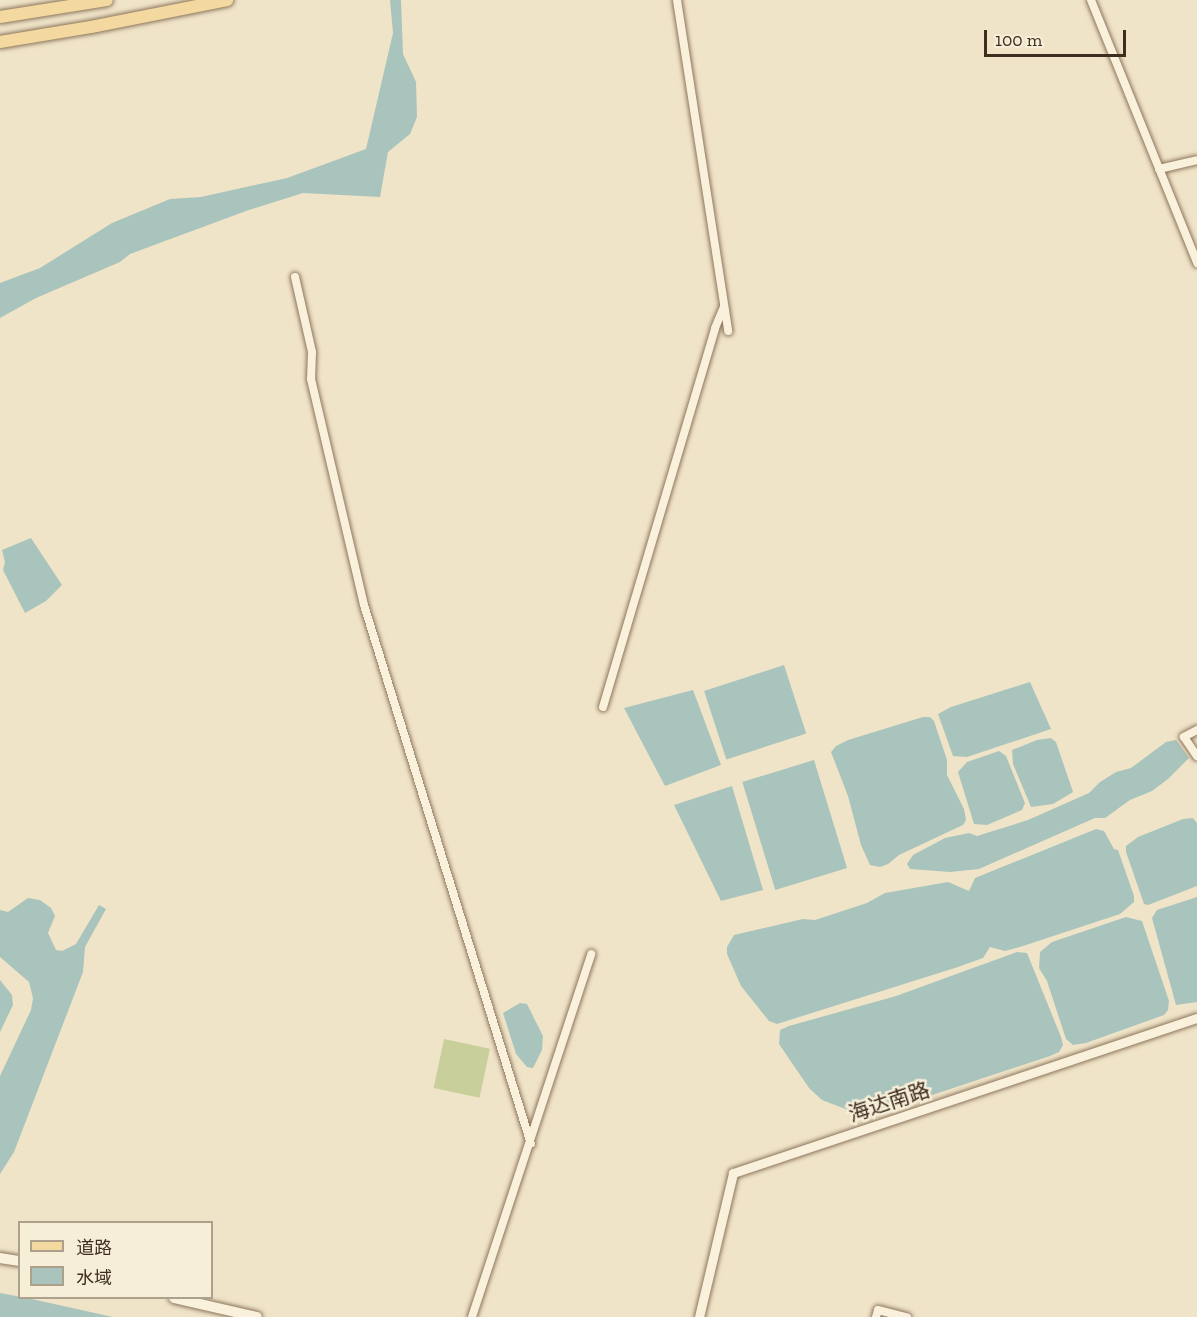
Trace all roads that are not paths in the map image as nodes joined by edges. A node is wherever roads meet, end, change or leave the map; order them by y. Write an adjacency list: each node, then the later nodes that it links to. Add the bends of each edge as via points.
1 (107, 0): 5 (main road)
2 (227, 0): 6 (main road)
3 (677, 0): 11 (street)
4 (1091, 0): 8 (street)
5 (0, 17)
6 (0, 42)
7 (1197, 160): 8 (street)
8 (1159, 169): 9 (street)
9 (1197, 263)
10 (295, 277): 18 (street, via 312,352 311,380 364,605)
11 (724, 307): 12 (street); 13 (street)
12 (728, 331)
13 (603, 707)
14 (1197, 730): 15 (street, via 1184,737)
15 (1197, 756)
16 (591, 954): 18 (street)
17 (1197, 1018): 24 (street, 海达南路, via 733,1173)
18 (531, 1144): 23 (street)
19 (0, 1258): 20 (main road)
20 (18, 1261)
21 (178, 1299): 22 (main road)
22 (257, 1317)
23 (472, 1317)
24 (699, 1317)
25 (876, 1317): 26 (street, via 878,1310)
26 (907, 1317)

